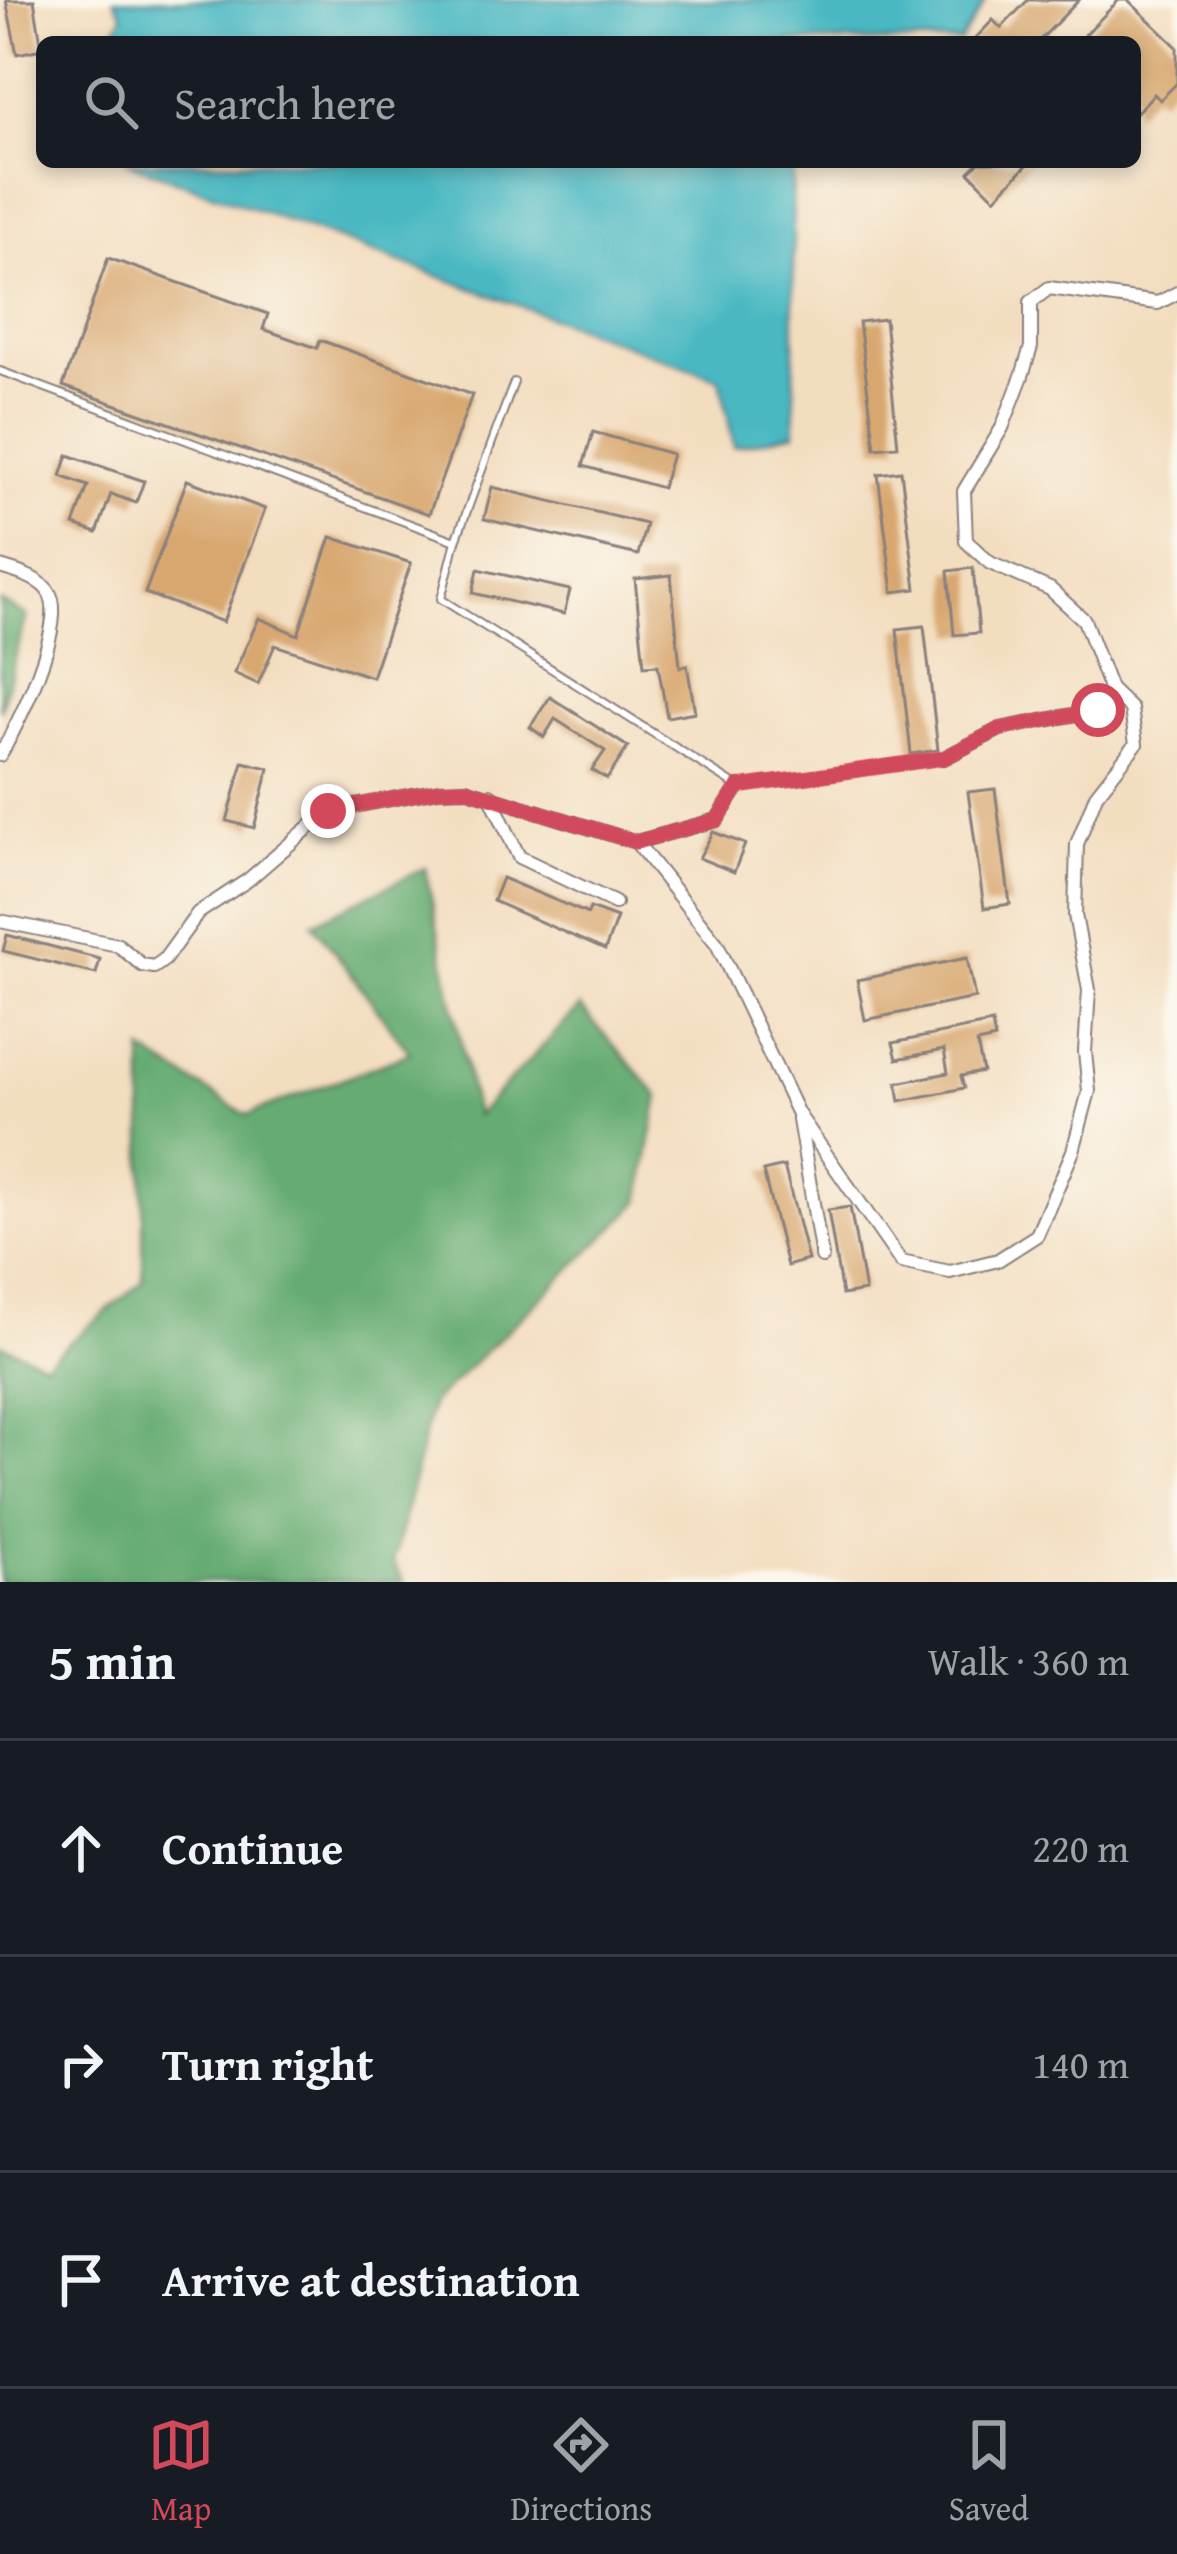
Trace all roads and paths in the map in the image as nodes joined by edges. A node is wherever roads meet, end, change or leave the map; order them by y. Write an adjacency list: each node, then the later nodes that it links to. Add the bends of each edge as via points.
1 (1177, 293): 6 (street, via 1158,303 1049,288 1031,302 1022,376 1003,428 964,491 966,541 990,563 1050,589 1084,620)
2 (0, 371): 4 (lane)
3 (514, 382): 4 (lane)
4 (456, 541): 9 (lane, via 442,599)
5 (0, 568): 7 (street, via 43,585 54,612 23,712)
6 (1110, 689): 8 (street, via 1098,710 1000,729); 14 (street, via 1131,709 1136,744 1096,795 1077,844 1089,1091 1037,1234 998,1260 950,1272 901,1262)
7 (0, 755)
8 (944, 758): 9 (lane)
9 (738, 787): 11 (street, via 717,820)
10 (490, 796): 11 (street); 12 (street, via 519,856); 13 (street, via 439,790 328,811 198,913 154,967 118,945)
11 (636, 842): 14 (street, via 718,944)
12 (615, 903)
13 (0, 921)
14 (798, 1114): 15 (street)
15 (823, 1257)

